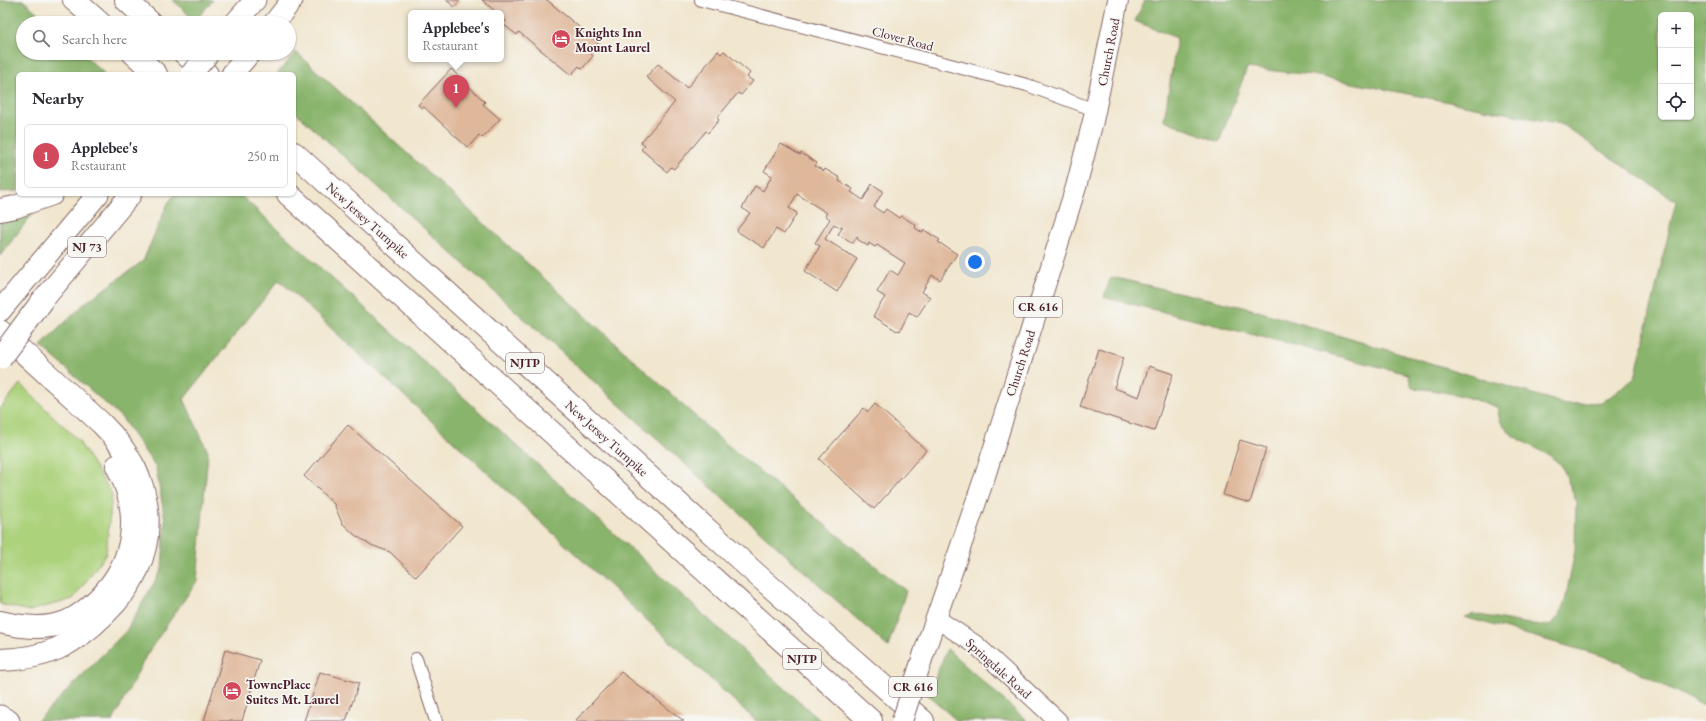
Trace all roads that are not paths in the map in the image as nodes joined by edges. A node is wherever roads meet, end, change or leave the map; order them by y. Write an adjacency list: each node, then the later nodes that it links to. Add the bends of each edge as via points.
1 (74, 0): 7 (highway)
2 (126, 0): 8 (highway)
3 (255, 0): 9 (highway)
4 (292, 0): 10 (highway)
5 (701, 0): 19 (street, Clover Road, via 1027,85)
6 (1118, 0): 19 (main road, Church Road / CR 616)
7 (92, 16)
8 (143, 16)
9 (241, 16)
10 (279, 16)
11 (141, 60): 15 (highway)
12 (192, 60): 17 (highway)
13 (203, 60): 16 (highway, bridge)
14 (244, 60): 18 (highway)
15 (154, 72)
16 (193, 72)
17 (205, 72)
18 (234, 72)
19 (1095, 110): 31 (main road, Church Road / CR 616, via 1066,220)
20 (296, 155): 40 (highway, New Jersey Turnpike / NJTP, via 749,568)
21 (47, 196): 25 (highway, via 15,208)
22 (96, 196): 27 (highway, NJ 73)
23 (129, 196): 26 (highway, NJ 73)
24 (290, 196): 38 (highway, NJTP)
25 (0, 210)
26 (43, 300): 29 (highway, NJ 73, bridge); 30 (highway, bridge)
27 (0, 311)
28 (0, 331): 34 (highway, via 118,441 133,464 141,484 148,512 148,532 139,568 131,584 94,625 48,653 32,658)
29 (0, 348): 32 (highway, via 85,425 107,451 127,487 132,522 128,553 115,580 80,614 66,622 40,627)
30 (0, 358)
31 (937, 620): 39 (main road, Church Road / CR 616, bridge); 41 (main road, Springdale Road, via 976,645)
32 (0, 622)
33 (416, 659): 37 (street)
34 (0, 660)
35 (0, 716): 36 (highway)
36 (9, 721)
37 (436, 721)
38 (871, 721)
39 (902, 721)
40 (923, 721)
41 (1058, 721)

